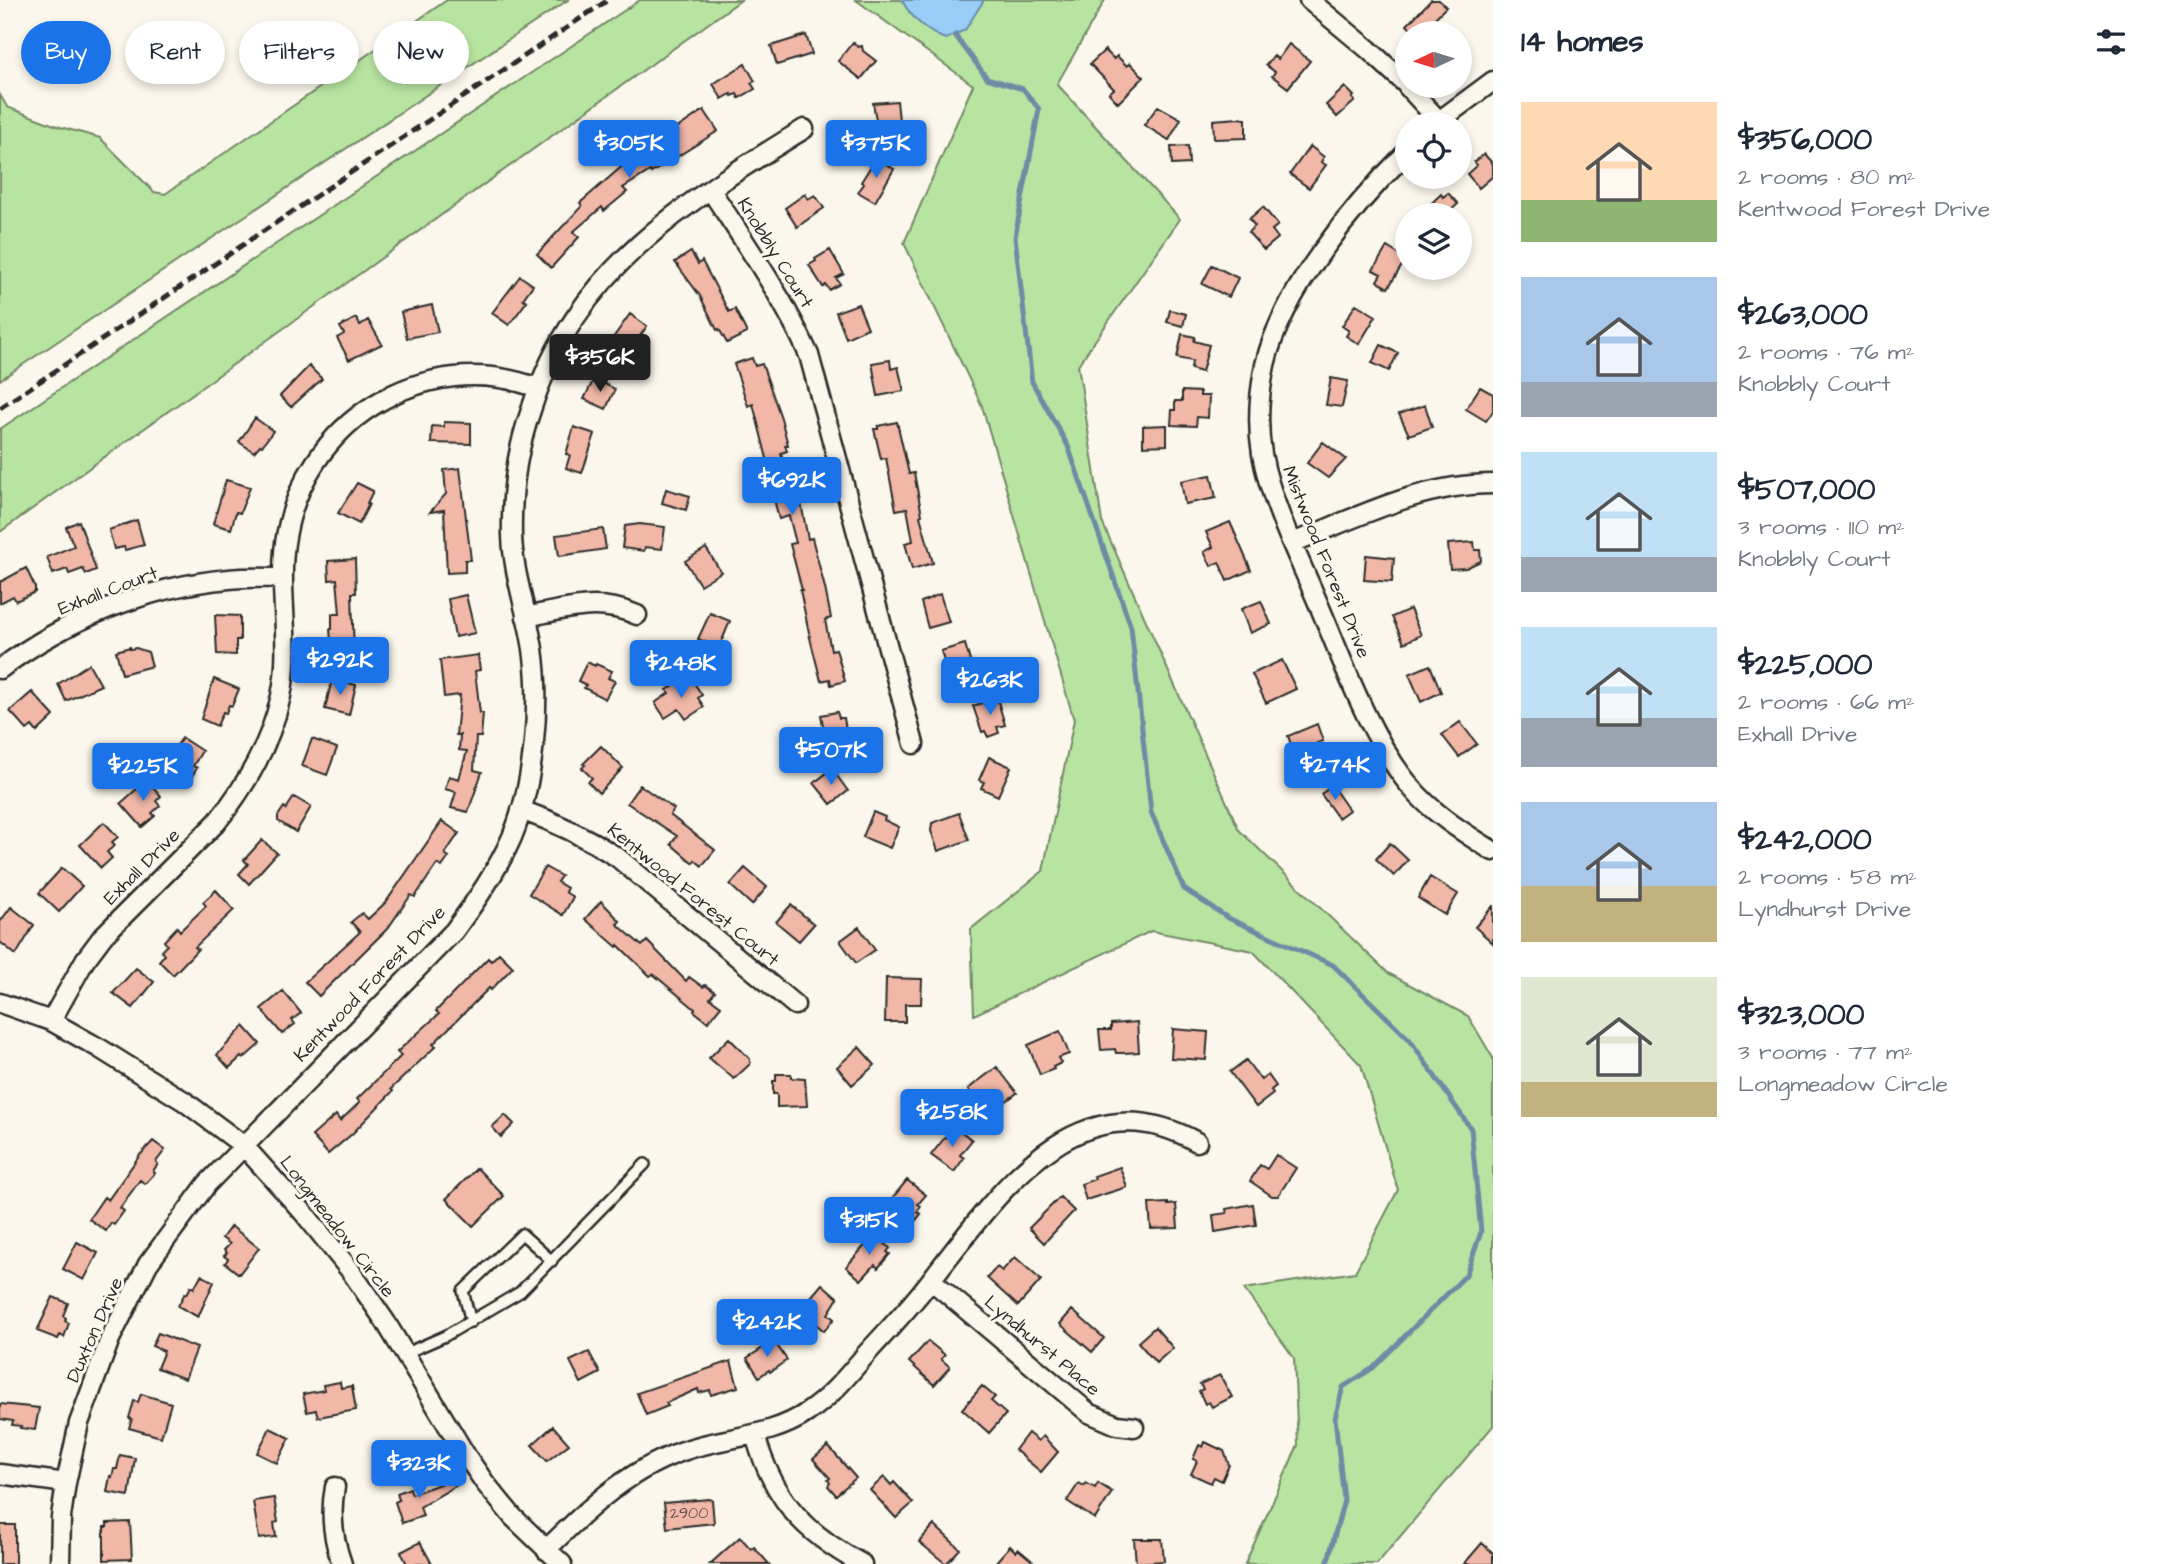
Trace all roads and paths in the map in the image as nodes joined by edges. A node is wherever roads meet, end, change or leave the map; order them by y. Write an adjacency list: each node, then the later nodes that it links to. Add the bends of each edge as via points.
1 (1309, 0): 2 (street)
2 (1395, 74)
3 (1493, 81): 6 (street)
4 (1418, 98): 5 (street)
5 (1429, 112)
6 (1451, 112)
7 (804, 129): 9 (street, Kentwood Forest Drive)
8 (1395, 165): 12 (street, Mistwood Forest Drive, via 1354,210 1287,306 1266,364 1260,405 1262,453)
9 (710, 190): 10 (street, Kentwood Forest Drive, via 675,213 592,292 558,342); 17 (street, Knobbly Court, via 773,283 809,355)
10 (538, 388): 13 (street, Exhall Drive, via 495,376 448,377 408,387 371,407 328,444 302,487 285,541); 15 (street, Kentwood Forest Drive, via 517,460 512,498 515,572)
11 (1493, 484): 12 (street, via 1449,486 1405,497)
12 (1292, 543): 19 (street, Mistwood Forest Drive, via 1392,761 1427,804)
13 (283, 578): 16 (street, Exhall Court, via 228,579 148,595 54,634); 22 (street, Exhall Drive, via 286,663 281,695 251,775 216,823 103,936)
14 (637, 615): 15 (street, via 621,608 586,605)
15 (526, 617): 18 (street, Kentwood Forest Drive, via 537,711)
16 (0, 669)
17 (914, 744)
18 (521, 810): 21 (street, Kentwood Forest Court, via 560,824 617,857); 24 (street, Kentwood Forest Drive, via 495,871 454,931)
19 (1493, 851)
20 (0, 1003): 22 (street, Longmeadow Circle)
21 (795, 1005)
22 (51, 1021): 24 (street, Longmeadow Circle, via 184,1101)
23 (1196, 1142): 27 (street, via 1141,1122 1101,1126 1076,1135 1006,1186)
24 (244, 1146): 29 (street, Longmeadow Circle, via 350,1270); 33 (street, Duxton Drive, via 173,1227 126,1303 93,1380)
25 (645, 1164): 26 (lane)
26 (552, 1261): 28 (lane, via 520,1292); 28 (lane, via 522,1234 463,1291)
27 (931, 1280): 30 (street, Lyndhurst Place, via 1089,1413); 31 (street, via 828,1397 806,1414)
28 (471, 1322): 29 (lane)
29 (404, 1354): 35 (street, Longmeadow Circle, via 485,1483)
30 (1134, 1427)
31 (755, 1435): 35 (street, via 694,1447 640,1470 615,1486); 39 (street, via 771,1481 795,1516 813,1534)
32 (0, 1474): 33 (street)
33 (66, 1483): 36 (street, Duxton Drive)
34 (335, 1487): 37 (street, via 332,1518)
35 (546, 1550): 38 (street, Longmeadow Circle)
36 (60, 1564)
37 (342, 1564)
38 (562, 1564)
39 (862, 1564)

